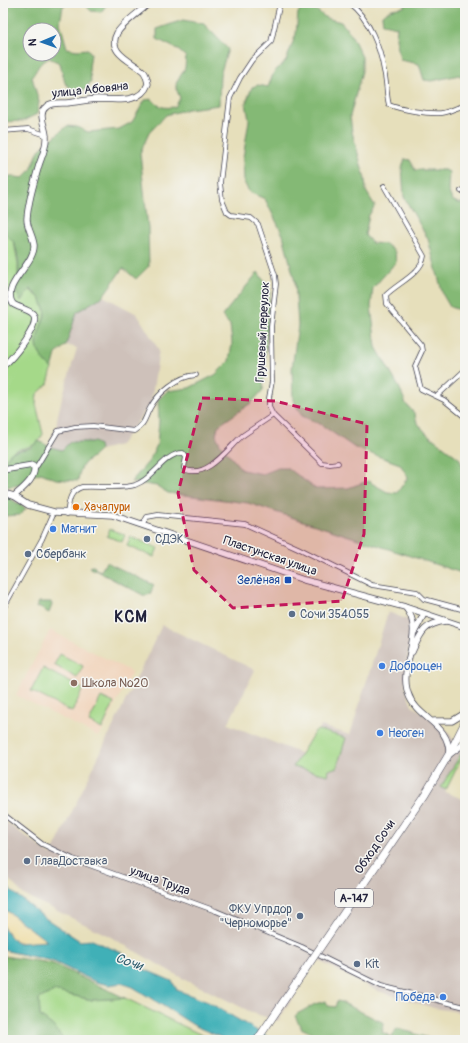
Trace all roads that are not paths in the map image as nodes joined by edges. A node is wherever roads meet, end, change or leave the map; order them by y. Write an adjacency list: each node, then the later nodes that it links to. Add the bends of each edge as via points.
1 (149, 3): 6 (main road, улица Абовяна, via 121,28 116,38 120,55 145,74 148,84 144,91 128,100 95,100 46,106 42,114)
2 (280, 3): 12 (street, Грушевый переулок, via 271,42 252,60 230,98 220,183 222,200 227,212 251,218 258,224 275,275 271,327 272,381 268,398)
3 (349, 3): 4 (street, via 363,17 380,52 389,105 406,110 442,113)
4 (465, 106)
5 (3, 131): 6 (street, via 28,129)
6 (46, 136): 8 (main road, улица Абовяна, via 27,220 33,241 33,252 9,291 13,304 31,312 35,319 31,330 14,355)
7 (384, 186): 11 (street, via 424,256 422,264 386,295 386,300 421,345 422,351 415,366 421,389)
8 (3, 366)
9 (465, 370): 11 (street)
10 (196, 376): 15 (street, via 183,378 160,396 149,408 143,425 134,431 93,426 58,431)
11 (437, 396): 13 (street)
12 (273, 415): 14 (street, via 322,463); 20 (street, via 242,437 219,460 210,465 188,471 184,468 186,457 183,453 174,454 146,480 134,486 77,488 69,498)
13 (465, 417)
14 (338, 463)
15 (35, 469): 16 (main road, via 31,464); 18 (main road, via 33,475)
16 (3, 470)
17 (3, 493): 18 (main road, Пластунская улица)
18 (14, 496): 19 (main road, Пластунская улица, via 28,505)
19 (54, 512): 20 (main road, Пластунская улица); 23 (street)
20 (66, 514): 21 (main road, Пластунская улица, via 112,515)
21 (143, 524): 22 (main road, Пластунская улица, via 304,580); 24 (street, via 147,517 158,515 245,524 372,585 416,592 424,599)
22 (405, 607): 25 (main road, Пластунская улица); 28 (main road, via 413,619)
23 (3, 609)
24 (465, 610)
25 (424, 614): 26 (main road, Пластунская улица); 28 (main road)
26 (447, 621): 27 (main road, Пластунская улица); 28 (main road, via 432,624)
27 (465, 627)
28 (417, 633): 30 (main road, via 405,675 408,694 417,710)
29 (465, 713): 30 (main road, via 452,722)
30 (432, 721): 33 (main road, via 446,737)
31 (465, 722): 33 (highway, Обход Сочи / А-147)
32 (465, 743): 33 (main road, А-147)
33 (449, 754): 36 (highway, Обход Сочи / А-147, bridge)
34 (3, 814): 35 (street, улица Труда, via 42,844 73,859 216,911 318,955 381,986)
35 (465, 1007)
36 (257, 1040)

